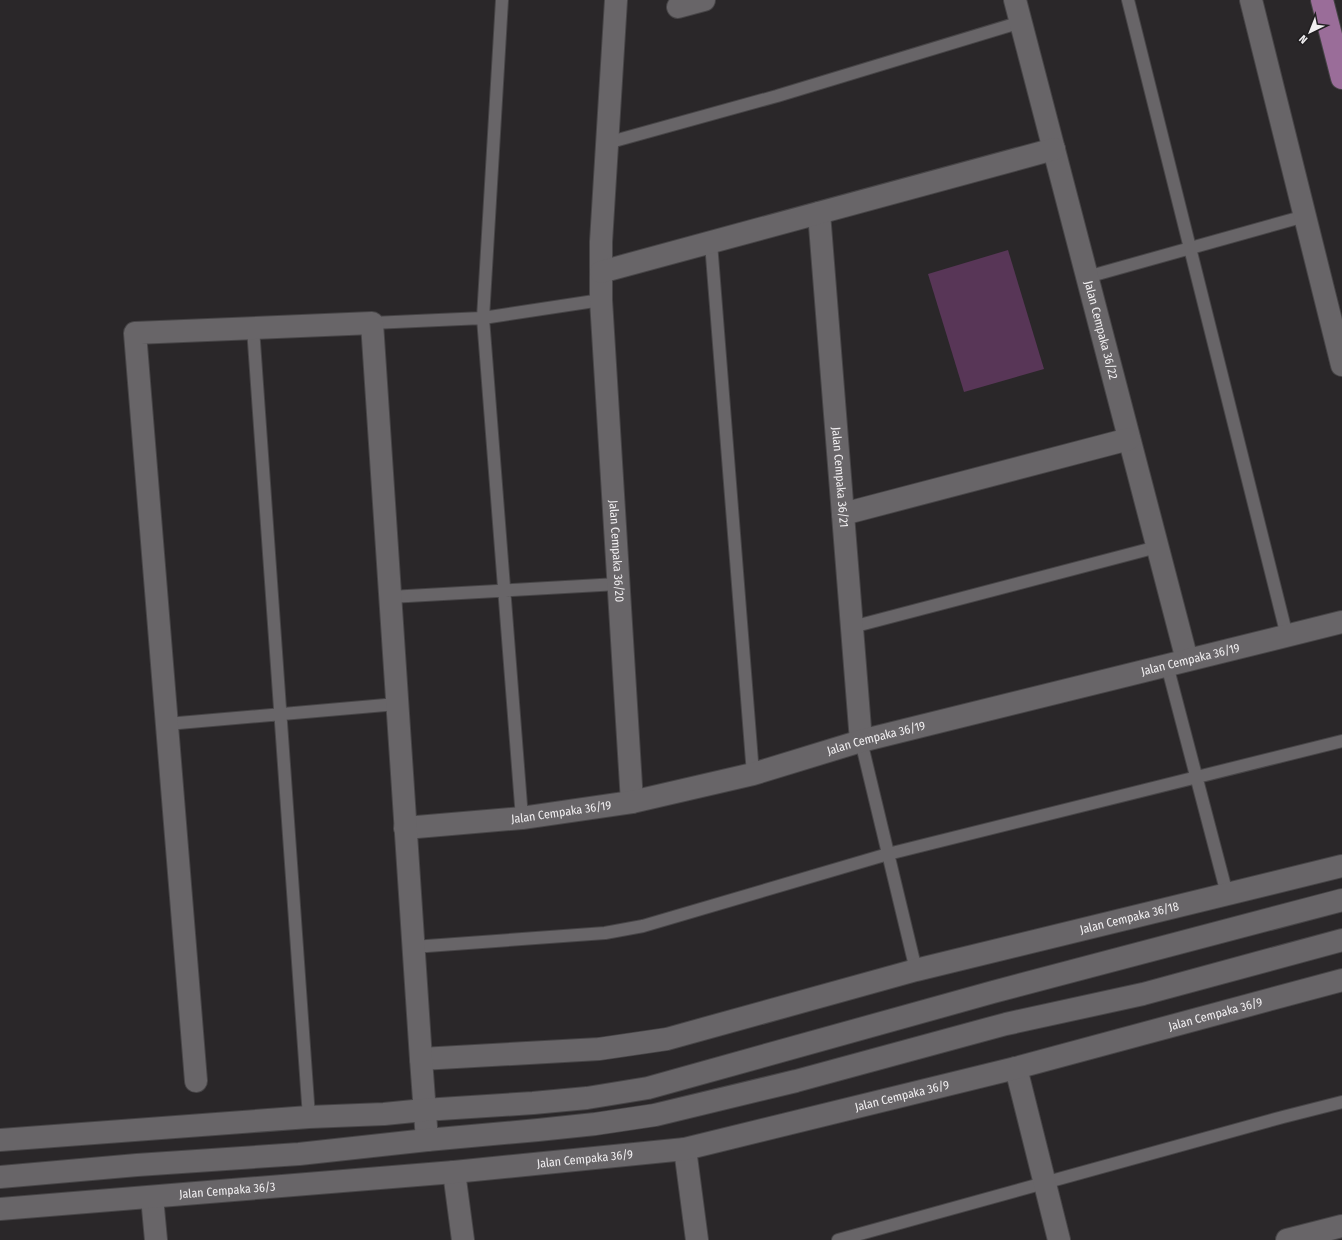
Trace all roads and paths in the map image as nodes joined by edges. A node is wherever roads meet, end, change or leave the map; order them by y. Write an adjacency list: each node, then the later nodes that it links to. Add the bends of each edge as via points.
1 (502, 0): 20 (lane)
2 (616, 0): 11 (street, Jalan Cempaka 36/20)
3 (704, 0): 8 (street)
4 (1015, 0): 9 (street, Jalan Cempaka 36/22)
5 (1128, 0): 16 (lane)
6 (1251, 0): 14 (street)
7 (1322, 0): 10 (main road)
8 (678, 7)
9 (1021, 22): 11 (lane, via 777,96); 12 (street, Jalan Cempaka 36/22)
10 (1342, 78)
11 (607, 143): 17 (street, Jalan Cempaka 36/20)
12 (1054, 149): 13 (street); 18 (street, Jalan Cempaka 36/22)
13 (819, 213): 15 (street); 25 (street, Jalan Cempaka 36/21)
14 (1305, 216): 16 (lane); 23 (street)
15 (711, 243): 17 (street); 39 (lane)
16 (1190, 248): 18 (lane); 32 (lane)
17 (601, 272): 19 (street, Jalan Cempaka 36/20)
18 (1087, 277): 24 (street, Jalan Cempaka 36/22)
19 (601, 300): 20 (lane); 27 (street, Jalan Cempaka 36/20)
20 (483, 318): 21 (lane); 28 (lane)
21 (372, 322): 22 (street); 29 (street)
22 (254, 328): 35 (lane); 36 (street, via 135,333)
23 (1342, 365)
24 (1129, 439): 25 (street); 26 (street, Jalan Cempaka 36/22)
25 (843, 514): 31 (street, Jalan Cempaka 36/21)
26 (1157, 547): 31 (lane); 33 (street, Jalan Cempaka 36/22)
27 (618, 584): 28 (lane); 41 (street, Jalan Cempaka 36/20)
28 (504, 590): 29 (lane); 42 (lane)
29 (390, 597): 34 (street)
30 (1342, 622): 32 (street, Jalan Cempaka 36/19)
31 (852, 627): 37 (street, Jalan Cempaka 36/21)
32 (1287, 636): 33 (street, Jalan Cempaka 36/19)
33 (1177, 663): 37 (street, Jalan Cempaka 36/19); 40 (lane)
34 (397, 704): 35 (lane); 43 (street)
35 (281, 714): 36 (lane); 57 (lane)
36 (167, 724): 54 (street)
37 (861, 741): 39 (street, Jalan Cempaka 36/19); 44 (lane)
38 (1342, 741): 40 (lane)
39 (753, 774): 41 (street, Jalan Cempaka 36/19)
40 (1196, 778): 44 (lane); 46 (lane)
41 (632, 802): 42 (street, Jalan Cempaka 36/19)
42 (522, 818): 43 (street, Jalan Cempaka 36/19)
43 (405, 828): 49 (street)
44 (888, 854): 49 (lane, via 635,927 605,933); 50 (lane)
45 (1342, 866): 46 (street, Jalan Cempaka 36/18)
46 (1227, 894): 50 (street, Jalan Cempaka 36/18)
47 (1342, 900): 56 (street, via 1001,990 648,1088 587,1098)
48 (1342, 940): 59 (street, via 1143,994 1006,1024 796,1081 655,1115 566,1127)
49 (413, 947): 52 (street)
50 (916, 970): 52 (street, Jalan Cempaka 36/18, via 667,1039 599,1049)
51 (1342, 980): 53 (street, Jalan Cempaka 36/9)
52 (421, 1059): 56 (street)
53 (1016, 1068): 60 (street, Jalan Cempaka 36/9); 63 (street)
54 (196, 1081)
55 (1342, 1102): 63 (lane)
56 (424, 1110): 57 (street); 59 (street)
57 (310, 1117): 58 (street)
58 (0, 1140)
59 (427, 1140): 62 (street, via 299,1154)
60 (685, 1149): 61 (street, Jalan Cempaka 36/9); 69 (street)
61 (454, 1172): 64 (street, Jalan Cempaka 36/3); 68 (street)
62 (0, 1177)
63 (1045, 1183): 70 (lane); 71 (street)
64 (152, 1197): 65 (street, Jalan Cempaka 36/3); 67 (street)
65 (0, 1209)
66 (1342, 1226): 72 (street)
67 (156, 1240)
68 (464, 1240)
69 (697, 1240)
70 (838, 1240)
71 (1059, 1240)
72 (1287, 1240)

